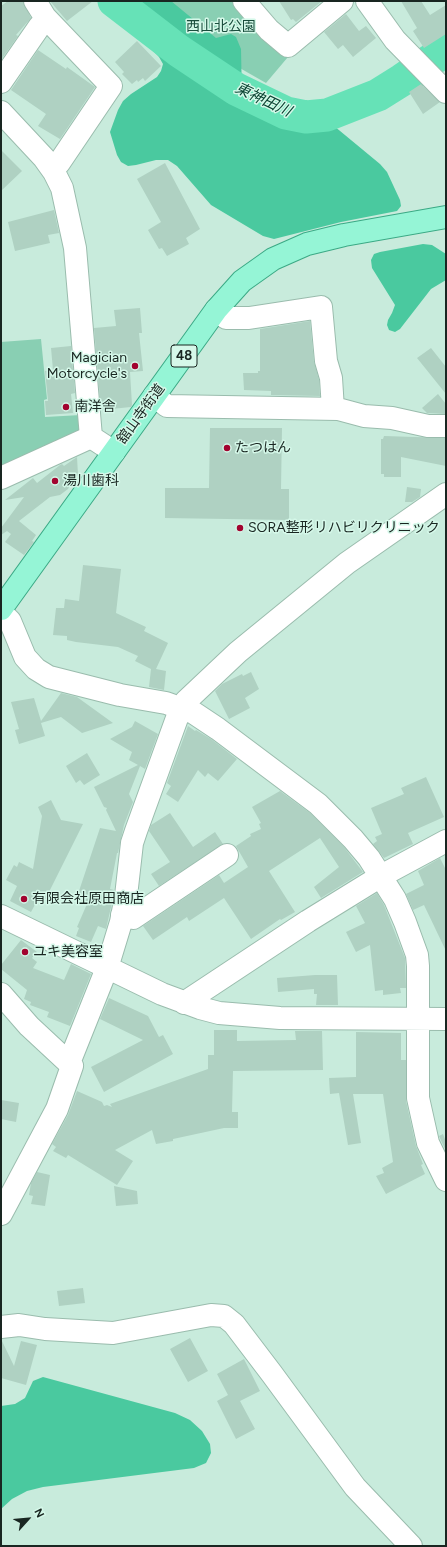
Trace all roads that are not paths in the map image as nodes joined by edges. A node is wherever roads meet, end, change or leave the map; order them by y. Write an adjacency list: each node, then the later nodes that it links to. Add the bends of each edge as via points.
1 (35, 1): 5 (street)
2 (244, 1): 3 (street, via 269,30 288,46)
3 (342, 1)
4 (367, 1): 7 (street, via 387,30)
5 (46, 19): 6 (street); 9 (street, via 110,86 59,163)
6 (1, 82)
7 (446, 92)
8 (1, 112): 9 (street)
9 (52, 168): 15 (street, via 62,188 75,248)
10 (446, 217): 11 (main road, 舘山寺街道 / 48, via 307,244 273,259 242,281)
11 (216, 310): 12 (main road, 舘山寺街道 / 48); 13 (street, via 226,318 249,318 321,307)
12 (154, 396): 13 (street, via 167,406); 16 (main road, 舘山寺街道 / 48)
13 (333, 408): 14 (street, via 364,416 392,418 428,426)
14 (446, 426)
15 (91, 438): 16 (street); 17 (street)
16 (114, 452): 19 (main road, 舘山寺街道 / 48)
17 (1, 478)
18 (446, 494): 21 (street, via 347,563 238,652 186,701)
19 (1, 609)
20 (1, 612): 21 (street, via 10,621 24,657 49,677)
21 (182, 708): 24 (street, via 206,720 318,804 353,839); 25 (street, via 132,843)
22 (446, 841): 24 (street)
23 (227, 855): 25 (street, via 133,918)
24 (381, 876): 29 (street); 30 (street, via 405,922 417,955)
25 (122, 915): 27 (street)
26 (1, 916): 27 (street)
27 (107, 968): 29 (street); 32 (street)
28 (1, 994): 32 (street, via 29,1026)
29 (184, 1003): 30 (street, via 241,1016)
30 (418, 1019): 31 (street); 33 (street, via 420,1106 428,1143)
31 (446, 1019)
32 (69, 1063): 34 (street, via 72,1066 57,1109)
33 (446, 1180)
34 (1, 1214)
35 (1, 1327): 36 (street, via 19,1325 113,1333 211,1315 224,1316 234,1324 355,1487)
36 (411, 1546)

